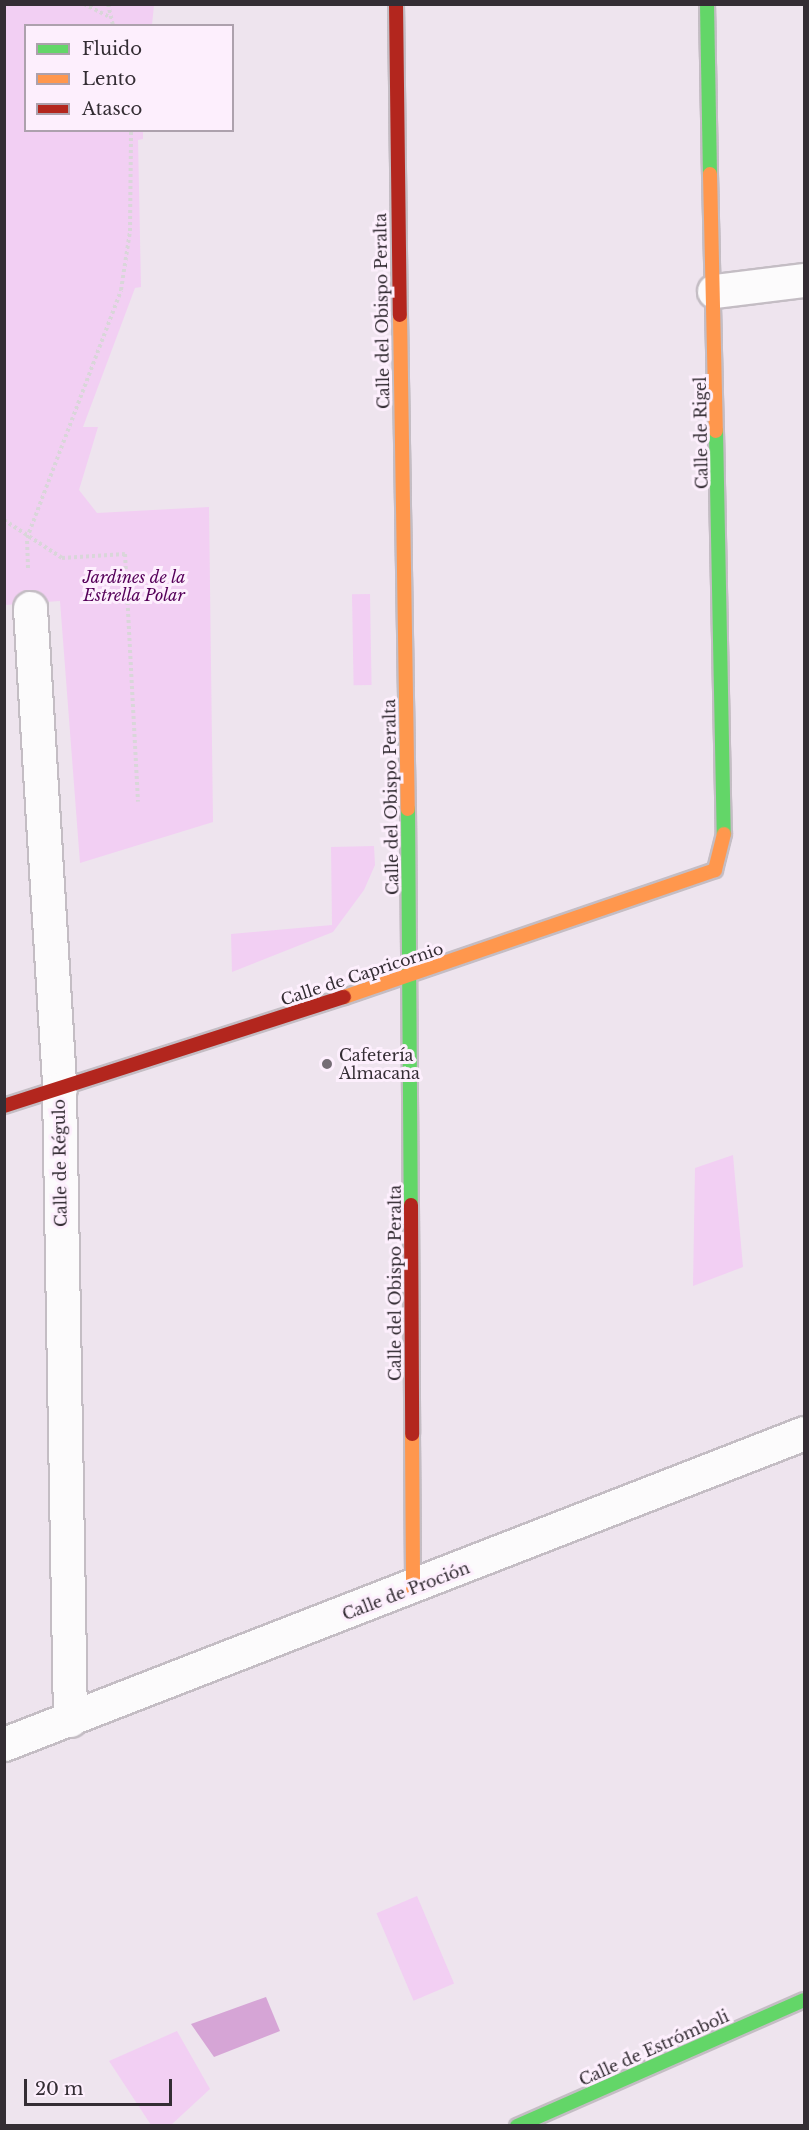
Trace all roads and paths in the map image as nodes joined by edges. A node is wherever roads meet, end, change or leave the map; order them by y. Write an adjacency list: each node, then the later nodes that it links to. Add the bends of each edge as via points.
1 (84, 4): 5 (path)
2 (108, 4): 5 (path)
3 (396, 4): 15 (street, Calle del Obispo Peralta)
4 (708, 4): 9 (street, Calle de Rigel)
5 (108, 16): 6 (path)
6 (111, 24)
7 (131, 132): 11 (path, via 130,231 121,290)
8 (804, 280): 9 (street)
9 (714, 291): 14 (street, Calle de Rigel)
10 (4, 520): 11 (path)
11 (27, 538): 12 (path); 13 (path, via 62,558 125,554)
12 (30, 608): 16 (street, Calle de Régulo)
13 (138, 802)
14 (722, 860): 15 (street, Calle de Capricornio, via 704,877)
15 (410, 976): 16 (street, Calle de Capricornio); 19 (street, Calle del Obispo Peralta)
16 (58, 1089): 17 (street, Calle de Capricornio); 20 (street, Calle de Régulo)
17 (4, 1106)
18 (804, 1433): 19 (street, Calle de Proción)
19 (413, 1589): 20 (street, Calle de Proción)
20 (70, 1720): 21 (street, Calle de Proción)
21 (4, 1744)
22 (804, 2000): 23 (street, Calle de Estrómboli)
23 (517, 2126)

